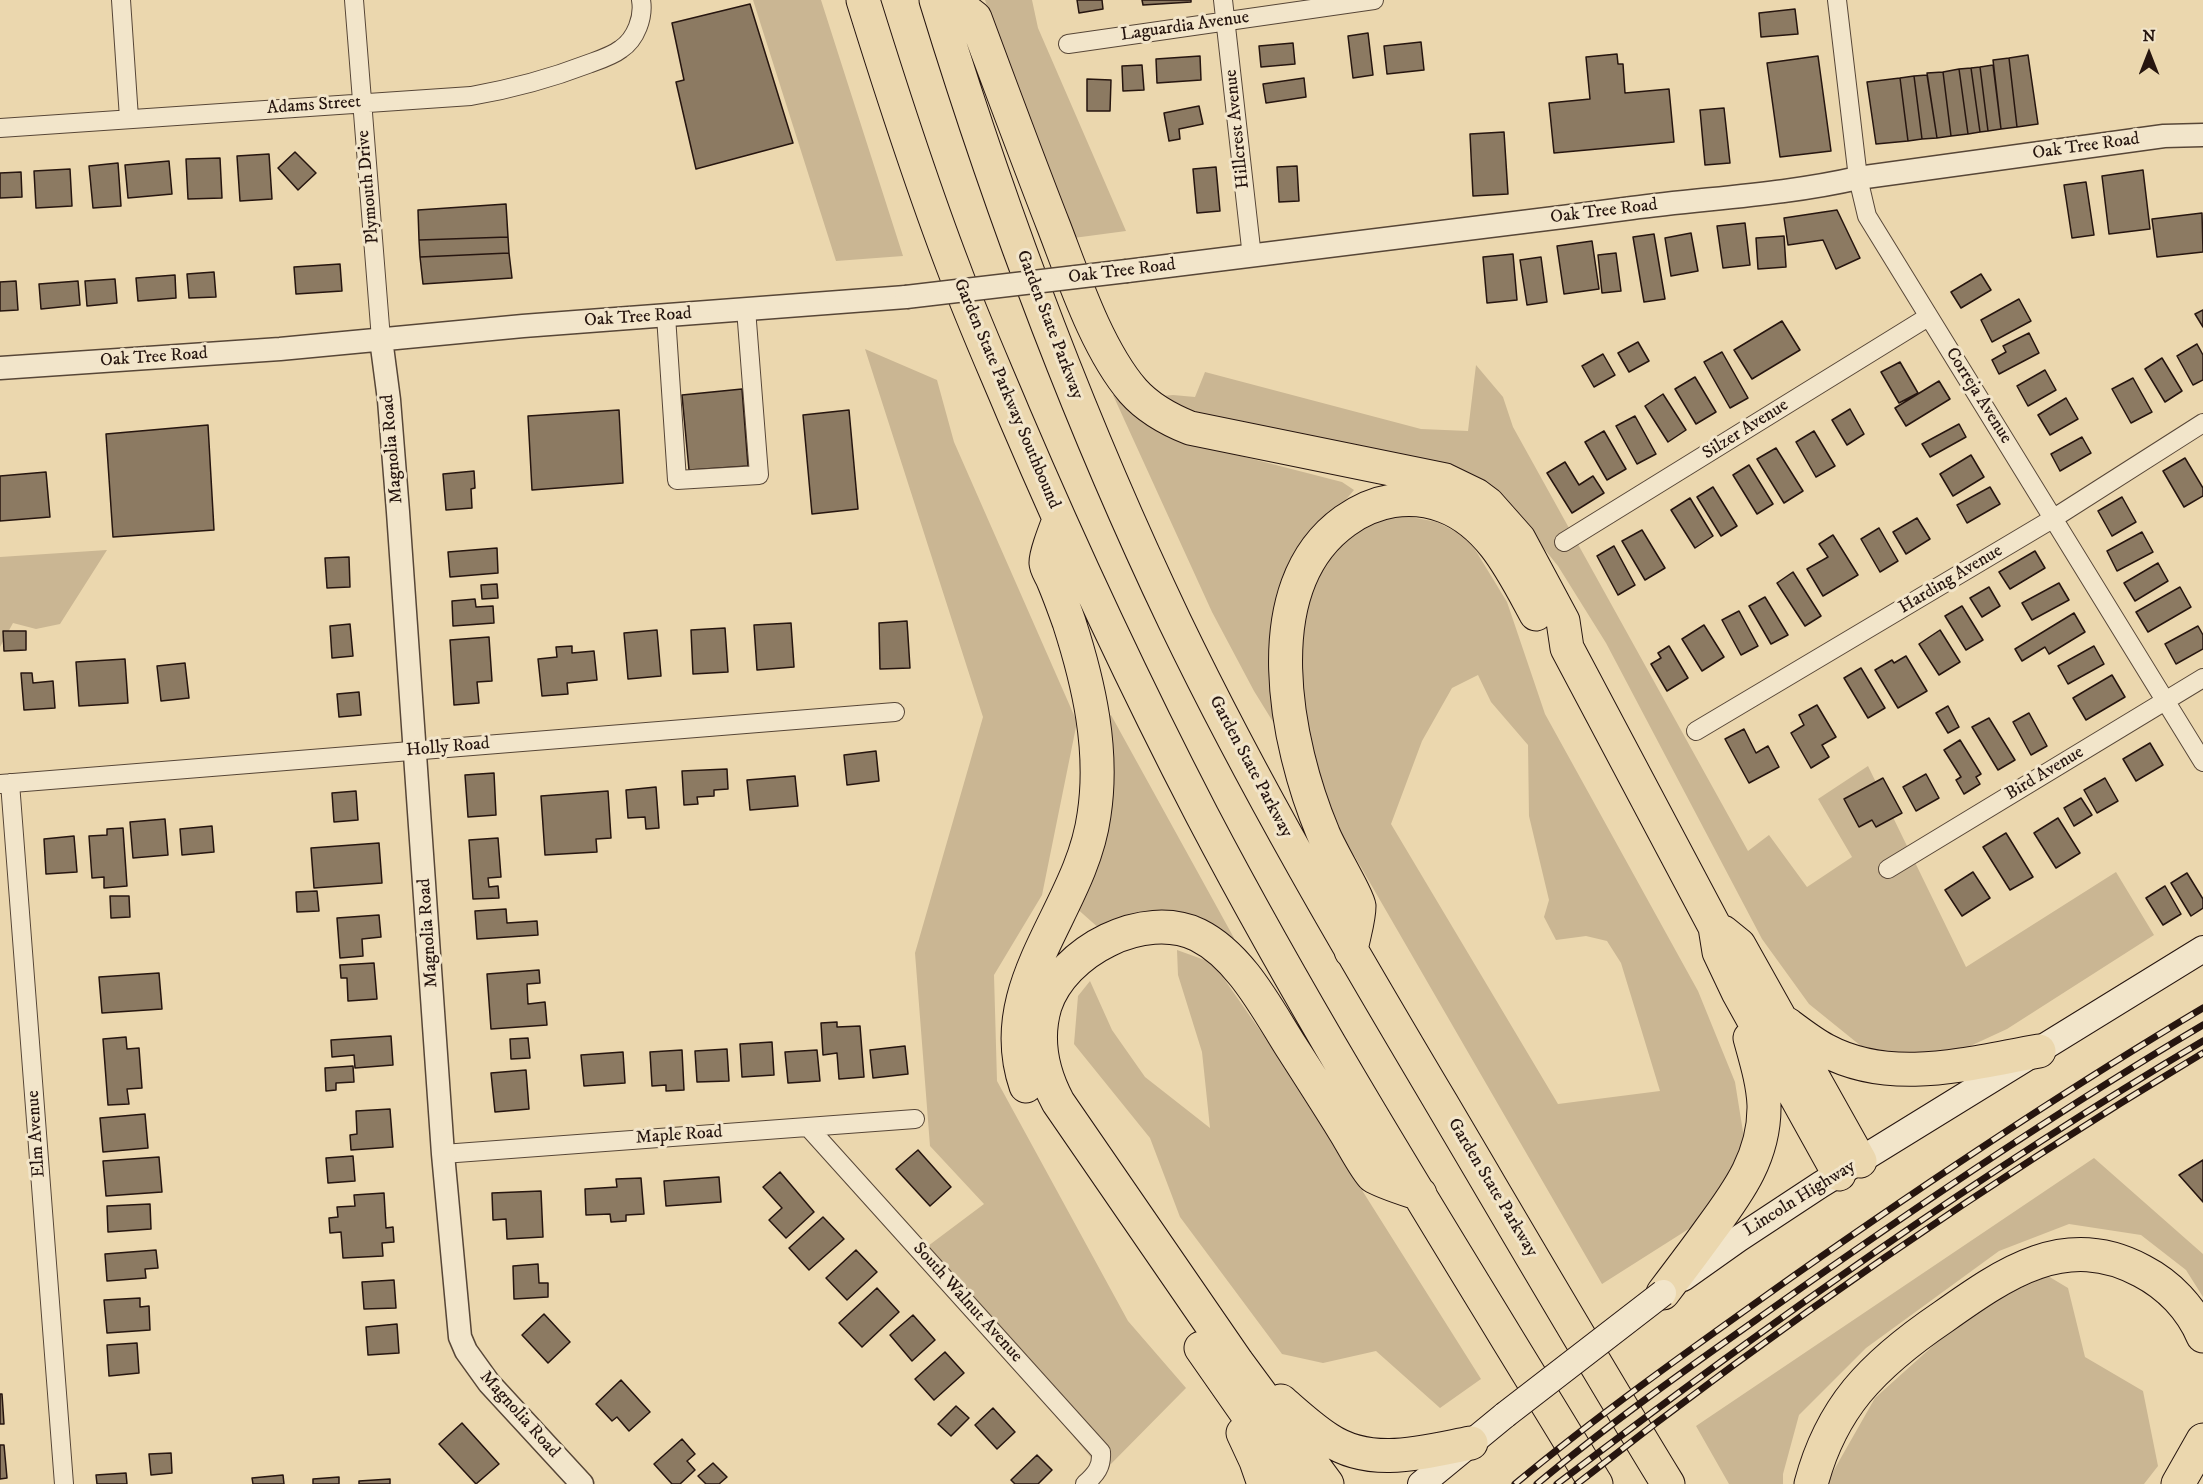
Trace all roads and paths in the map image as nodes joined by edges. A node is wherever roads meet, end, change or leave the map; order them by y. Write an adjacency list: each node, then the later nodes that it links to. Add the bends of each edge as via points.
1 (121, 0): 13 (street)
2 (354, 0): 12 (street, Plymouth Drive)
3 (641, 0): 12 (street, Adams Street, via 638,26 621,50 556,76 471,96)
4 (863, 0): 25 (highway, Garden State Parkway Southbound, via 953,268)
5 (936, 0): 38 (highway, Garden State Parkway, via 999,191 1061,359 1112,481 1176,624 1230,731)
6 (952, 0): 27 (highway, via 975,18 1065,258 1116,368 1135,393 1163,415 1190,428 1430,476 1476,495 1500,515 1528,552 1563,621)
7 (1223, 0): 10 (street, Hillcrest Avenue)
8 (1374, 0): 10 (street, Laguardia Avenue)
9 (1837, 0): 16 (street, Correja Avenue)
10 (1225, 21): 11 (street, Laguardia Avenue); 17 (street, Hillcrest Avenue)
11 (1068, 44)
12 (362, 102): 13 (street, Adams Street); 21 (street, Plymouth Drive)
13 (129, 118): 14 (street, Adams Street)
14 (0, 128)
15 (2203, 135): 16 (street, Oak Tree Road, via 2164,136)
16 (1858, 178): 17 (street, Oak Tree Road, via 1817,187); 20 (street, Correja Avenue, via 1867,216)
17 (1252, 257): 18 (street, Oak Tree Road, bridge, via 906,297)
18 (746, 309): 19 (street, Oak Tree Road); 19 (street, via 759,475 677,480)
19 (666, 316): 21 (street, Oak Tree Road)
20 (1928, 317): 24 (street, Correja Avenue); 26 (street, Silzer Avenue)
21 (381, 339): 22 (street, Oak Tree Road); 32 (street, Magnolia Road)
22 (0, 368)
23 (2203, 423): 24 (street, Harding Avenue)
24 (2054, 518): 29 (street, Correja Avenue); 31 (street, Harding Avenue)
25 (1059, 520): 46 (highway, via 1203,817 1310,1009); 50 (highway, via 1046,563 1070,626 1087,690 1097,756 1096,796 1091,832 1080,866 1023,993 1017,1036 1019,1063 1028,1091 1053,1136)
26 (1564, 542)
27 (1567, 648): 36 (highway); 38 (highway, via 1545,632 1488,537 1467,518 1443,506 1417,500 1365,508 1342,523 1316,553 1301,579 1291,609 1286,640 1286,693 1296,749 1314,812 1359,905)
28 (2203, 678): 29 (street, Bird Avenue)
29 (2166, 701): 33 (street, Correja Avenue); 35 (street, Bird Avenue)
30 (895, 712): 32 (street, Holly Road)
31 (1696, 731)
32 (416, 750): 34 (street, Holly Road); 44 (street, Magnolia Road)
33 (2203, 762)
34 (5, 783): 53 (street, Elm Avenue)
35 (1888, 869)
36 (1715, 927): 39 (highway, via 1719,952); 40 (highway, via 1739,945)
37 (2203, 949): 41 (main road, Lincoln Highway)
38 (1351, 951): 61 (highway, Garden State Parkway)
39 (1738, 992): 45 (highway); 47 (highway, via 1761,1080 1764,1105 1760,1142 1739,1190)
40 (1778, 1016): 41 (highway, via 1826,1050 1891,1070 1943,1068); 45 (highway)
41 (2039, 1051): 45 (main road, Lincoln Highway)
42 (915, 1119): 43 (street, Maple Road)
43 (808, 1127): 44 (street, Maple Road); 55 (street, South Walnut Avenue, via 1101,1452 1101,1463)
44 (443, 1154): 54 (street, Magnolia Road, via 460,1337 489,1383)
45 (1850, 1168): 47 (main road, Lincoln Highway, via 1738,1239)
46 (1420, 1194): 49 (highway, via 1372,1176 1248,982 1211,943 1183,930 1149,927 1101,943 1075,963 1053,990 1042,1021 1041,1054 1049,1085 1068,1119); 60 (highway)
47 (1664, 1293): 52 (main road, Lincoln Highway, bridge)
48 (2203, 1336): 62 (highway, via 2177,1296 2132,1265 2075,1254 2037,1261 1980,1290 1918,1334 1876,1371 1857,1391 1832,1430)
49 (1237, 1362): 52 (highway, via 1307,1423 1352,1451 1390,1456); 58 (highway)
50 (1238, 1404): 56 (highway, via 1242,1430); 57 (highway)
51 (2203, 1440): 63 (highway)
52 (1471, 1443): 59 (main road, Lincoln Highway)
53 (64, 1484)
54 (582, 1484)
55 (1086, 1484)
56 (1264, 1484)
57 (1296, 1484)
58 (1327, 1484)
59 (1421, 1484)
60 (1596, 1484)
61 (1668, 1484)
62 (1811, 1484)
63 (2178, 1484)

